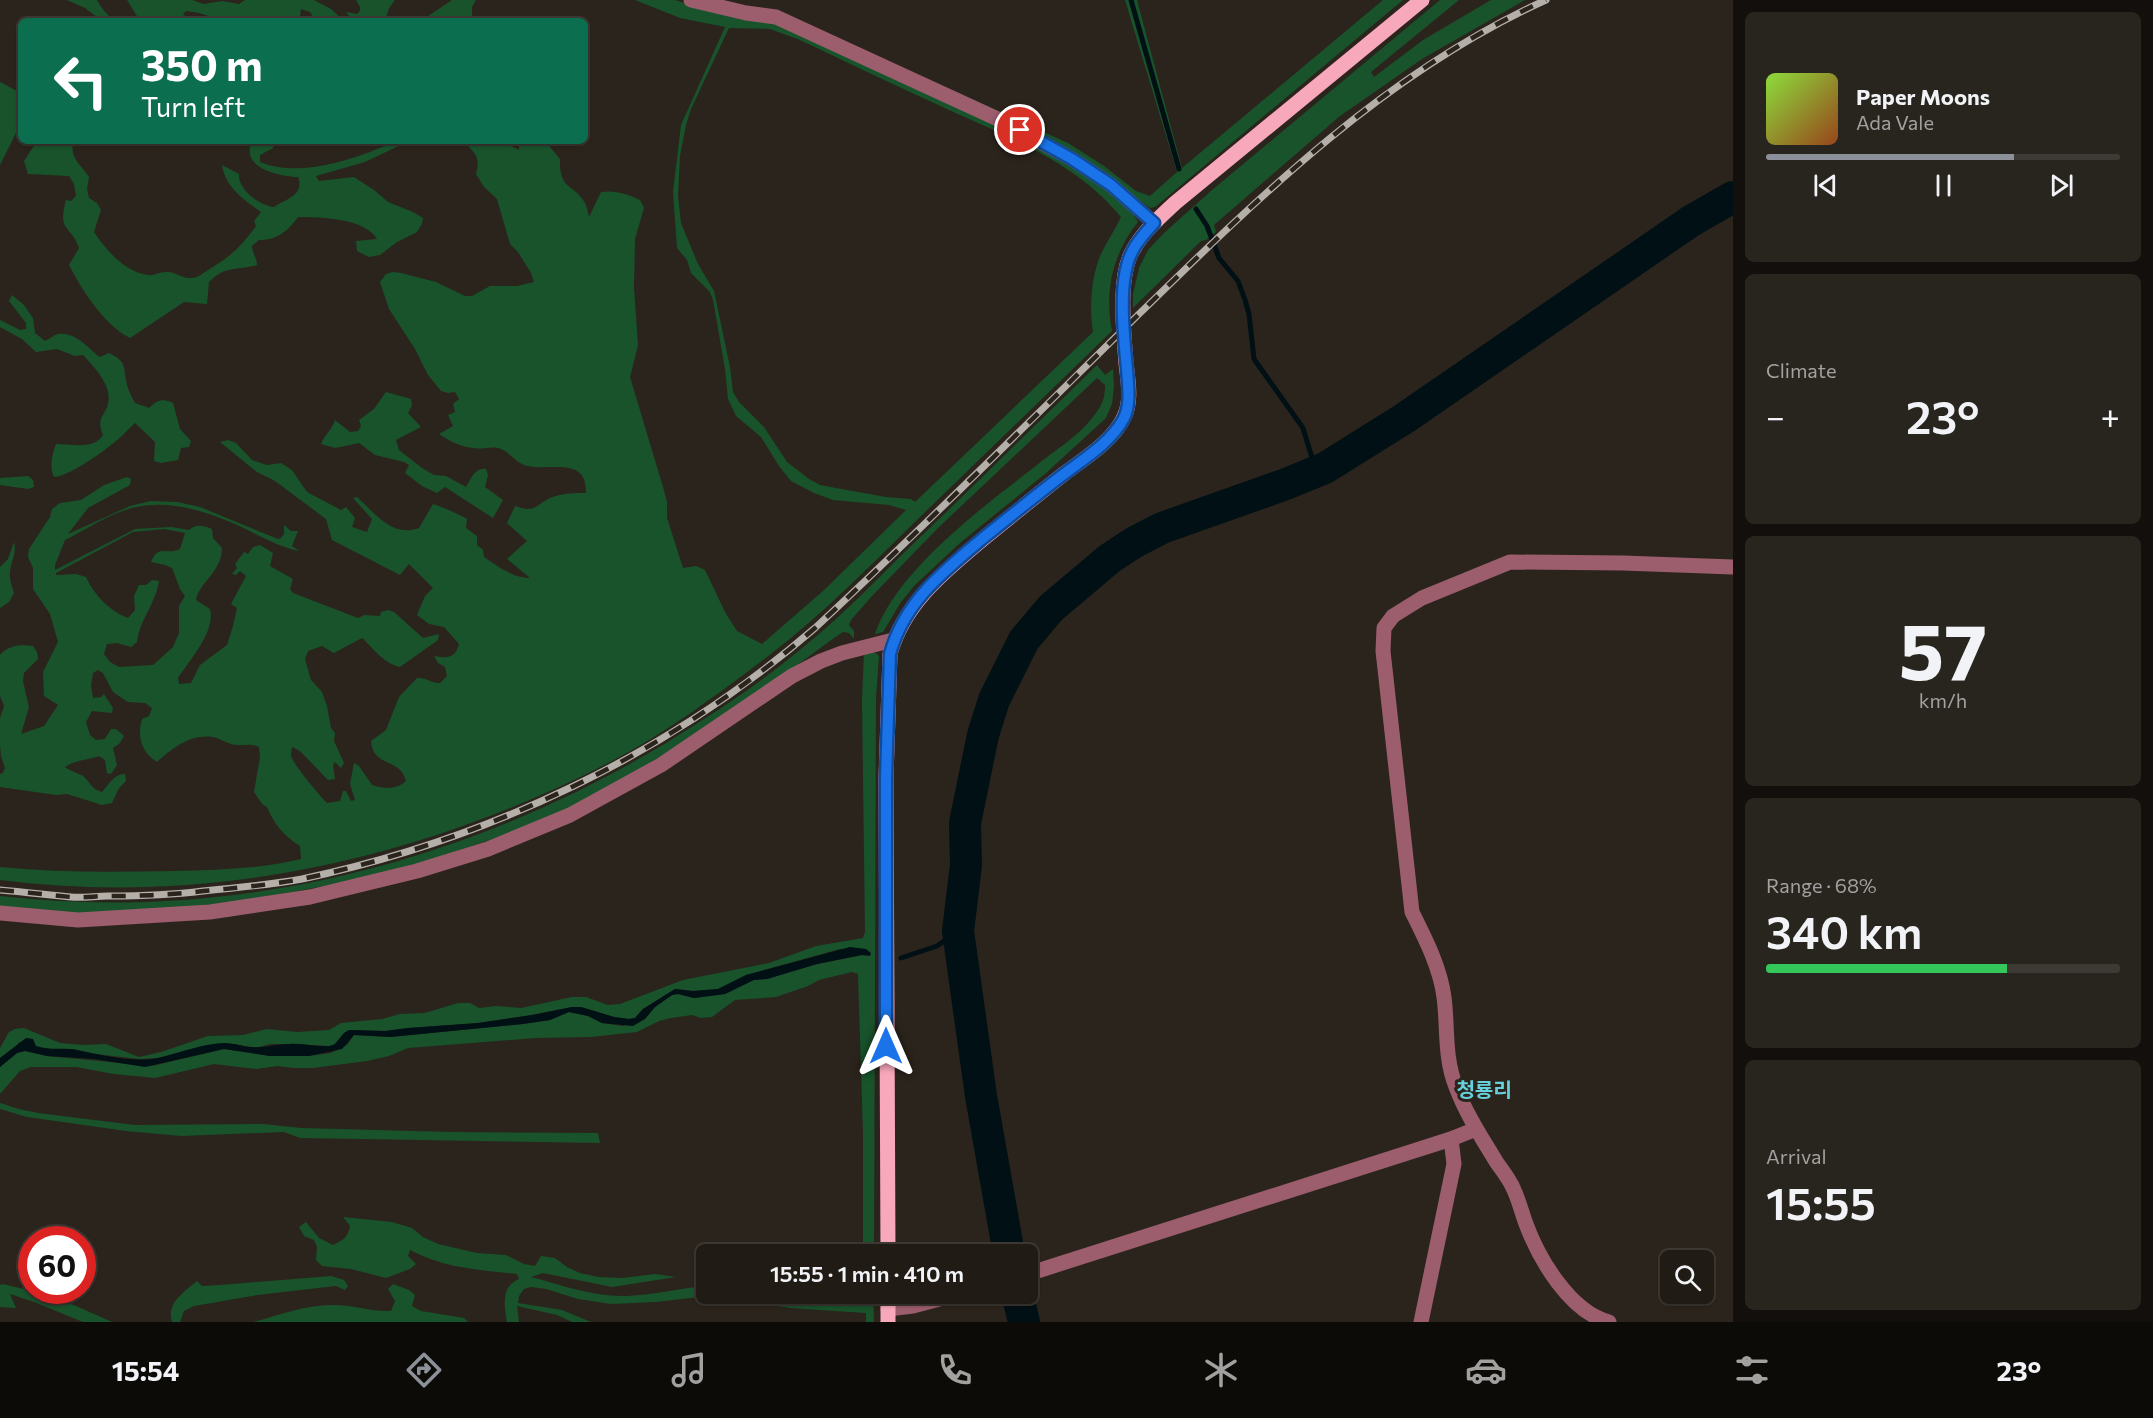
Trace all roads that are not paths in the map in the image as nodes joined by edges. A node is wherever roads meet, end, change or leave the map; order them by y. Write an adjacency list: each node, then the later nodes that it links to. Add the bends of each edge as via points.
1 (691, 0): 3 (street, via 777,17 1002,121 1111,185)
2 (1422, 0): 3 (main road)
3 (1154, 223): 5 (main road, via 1131,252 1125,280 1129,394 1124,418 1097,449 1029,500 926,588)
4 (1733, 567): 7 (street, via 1510,562 1422,598 1393,616 1384,628 1383,651 1412,912 1441,981 1446,1051 1455,1086)
5 (894, 640): 6 (street, via 842,653 801,671 661,765 570,815 488,849 417,871 310,897 210,912 78,920); 9 (main road, via 890,654 886,778)
6 (0, 913)
7 (1476, 1129): 8 (street); 14 (street, via 1514,1189 1544,1264 1572,1298)
8 (1451, 1139): 10 (street); 13 (street, via 1454,1164)
9 (888, 1244)
10 (1038, 1271)
11 (921, 1304): 12 (street)
12 (888, 1308)
13 (1421, 1322)
14 (1609, 1322)

